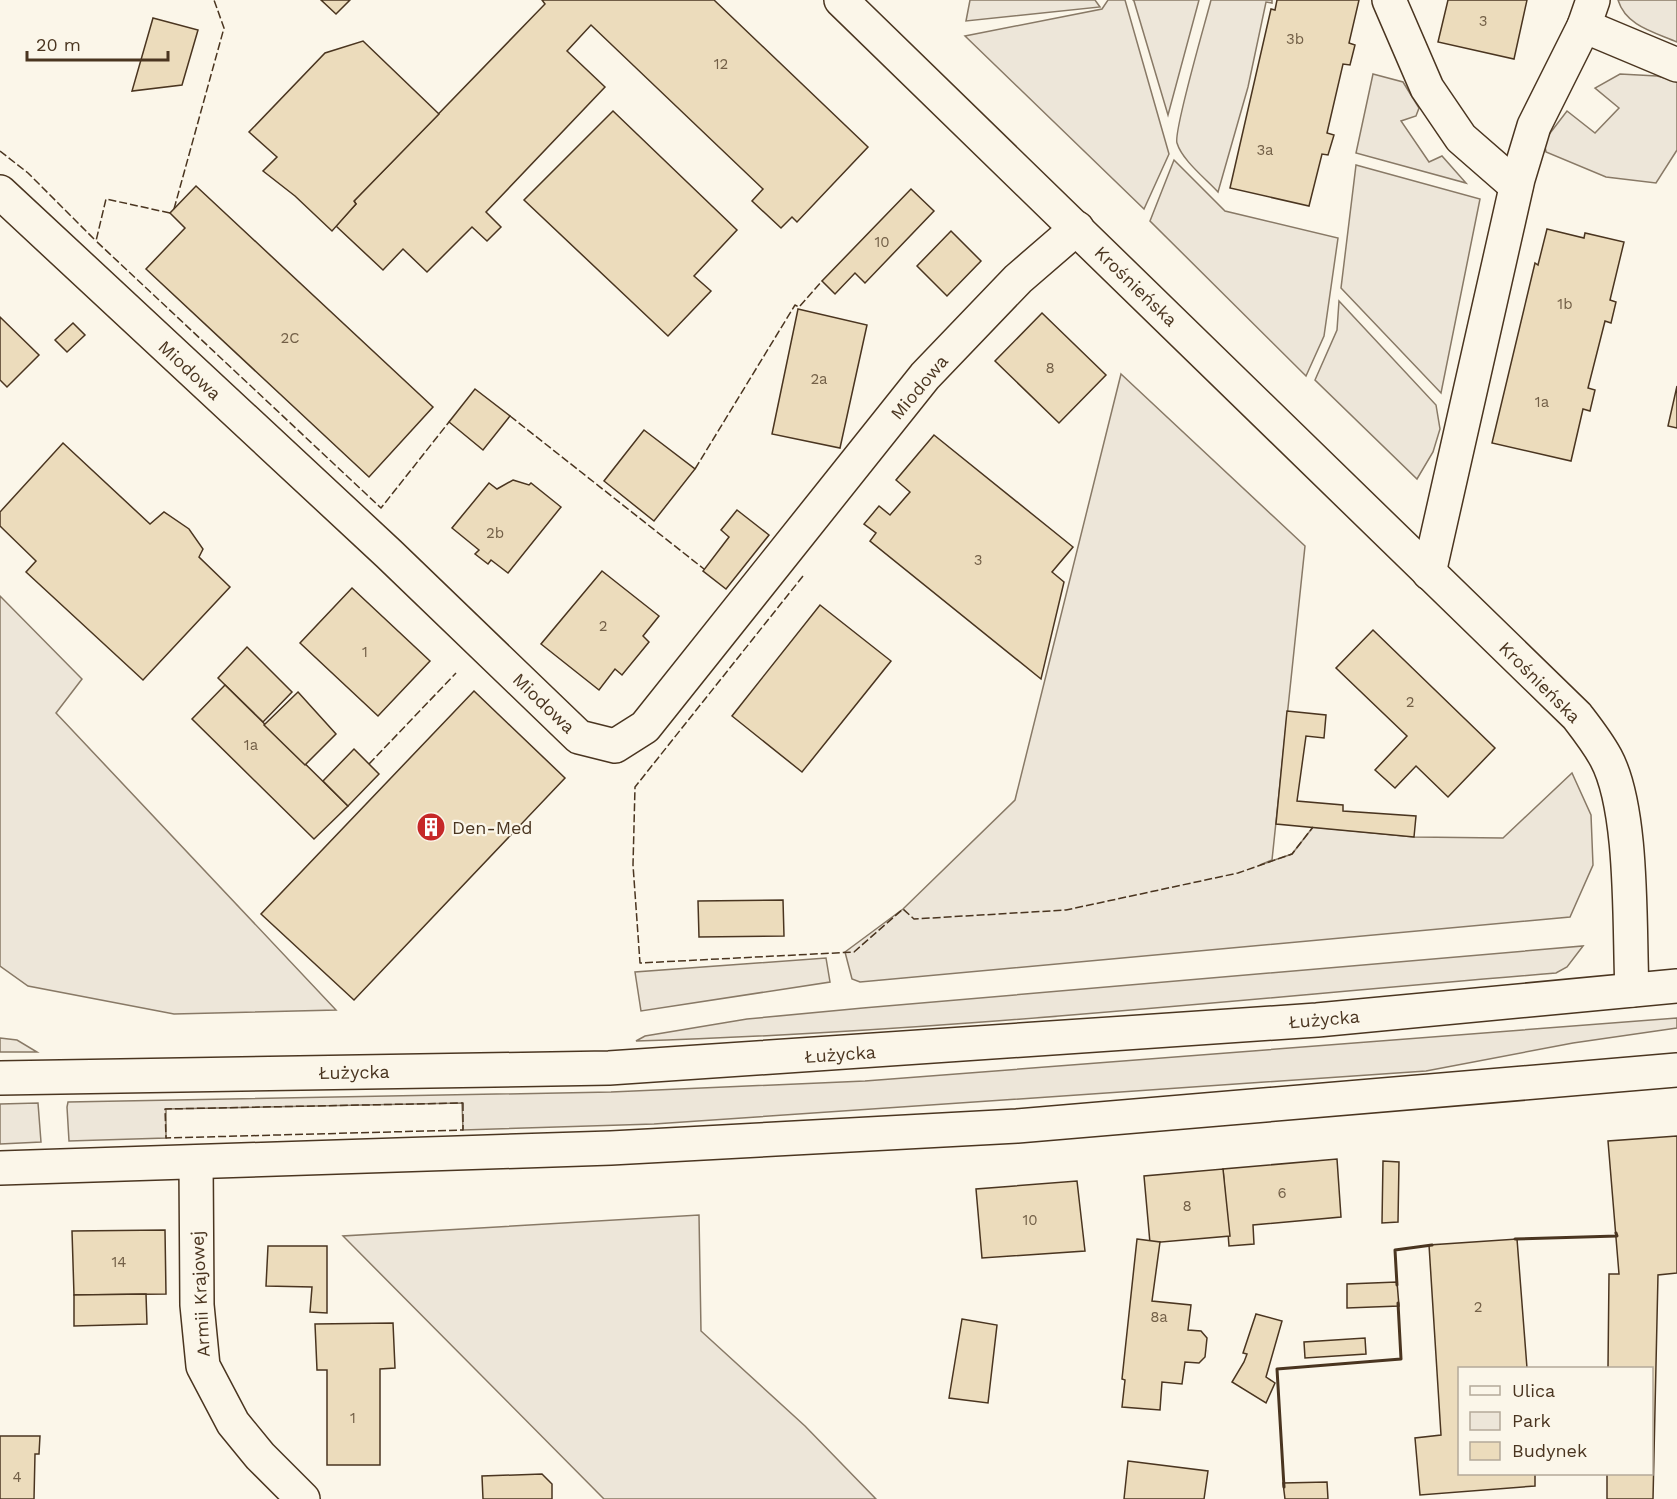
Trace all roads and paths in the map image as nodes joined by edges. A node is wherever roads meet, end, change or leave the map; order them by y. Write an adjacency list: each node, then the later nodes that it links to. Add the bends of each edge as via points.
1 (842, 0): 7 (street, Krośnieńska)
2 (1389, 0): 5 (street, via 1427,88 1461,138)
3 (1588, 13): 4 (street); 5 (street, via 1534,126)
4 (1677, 65)
5 (1516, 186): 8 (street)
6 (0, 192): 7 (street, Miodowa, via 579,737 615,746 645,727 925,376 1018,279)
7 (1077, 228): 8 (street, Krośnieńska)
8 (1429, 573): 10 (street, Krośnieńska, via 1577,716 1606,759 1619,798 1625,834)
9 (1677, 986): 10 (street, Łużycka)
10 (1632, 990): 12 (street, Łużycka, via 1317,1020 609,1068)
11 (1677, 1070): 13 (street, via 1017,1126 506,1152)
12 (0, 1078)
13 (196, 1162): 14 (street); 15 (street, Armii Krajowej, via 197,1305 203,1366 233,1423)
14 (0, 1168)
15 (303, 1499)

